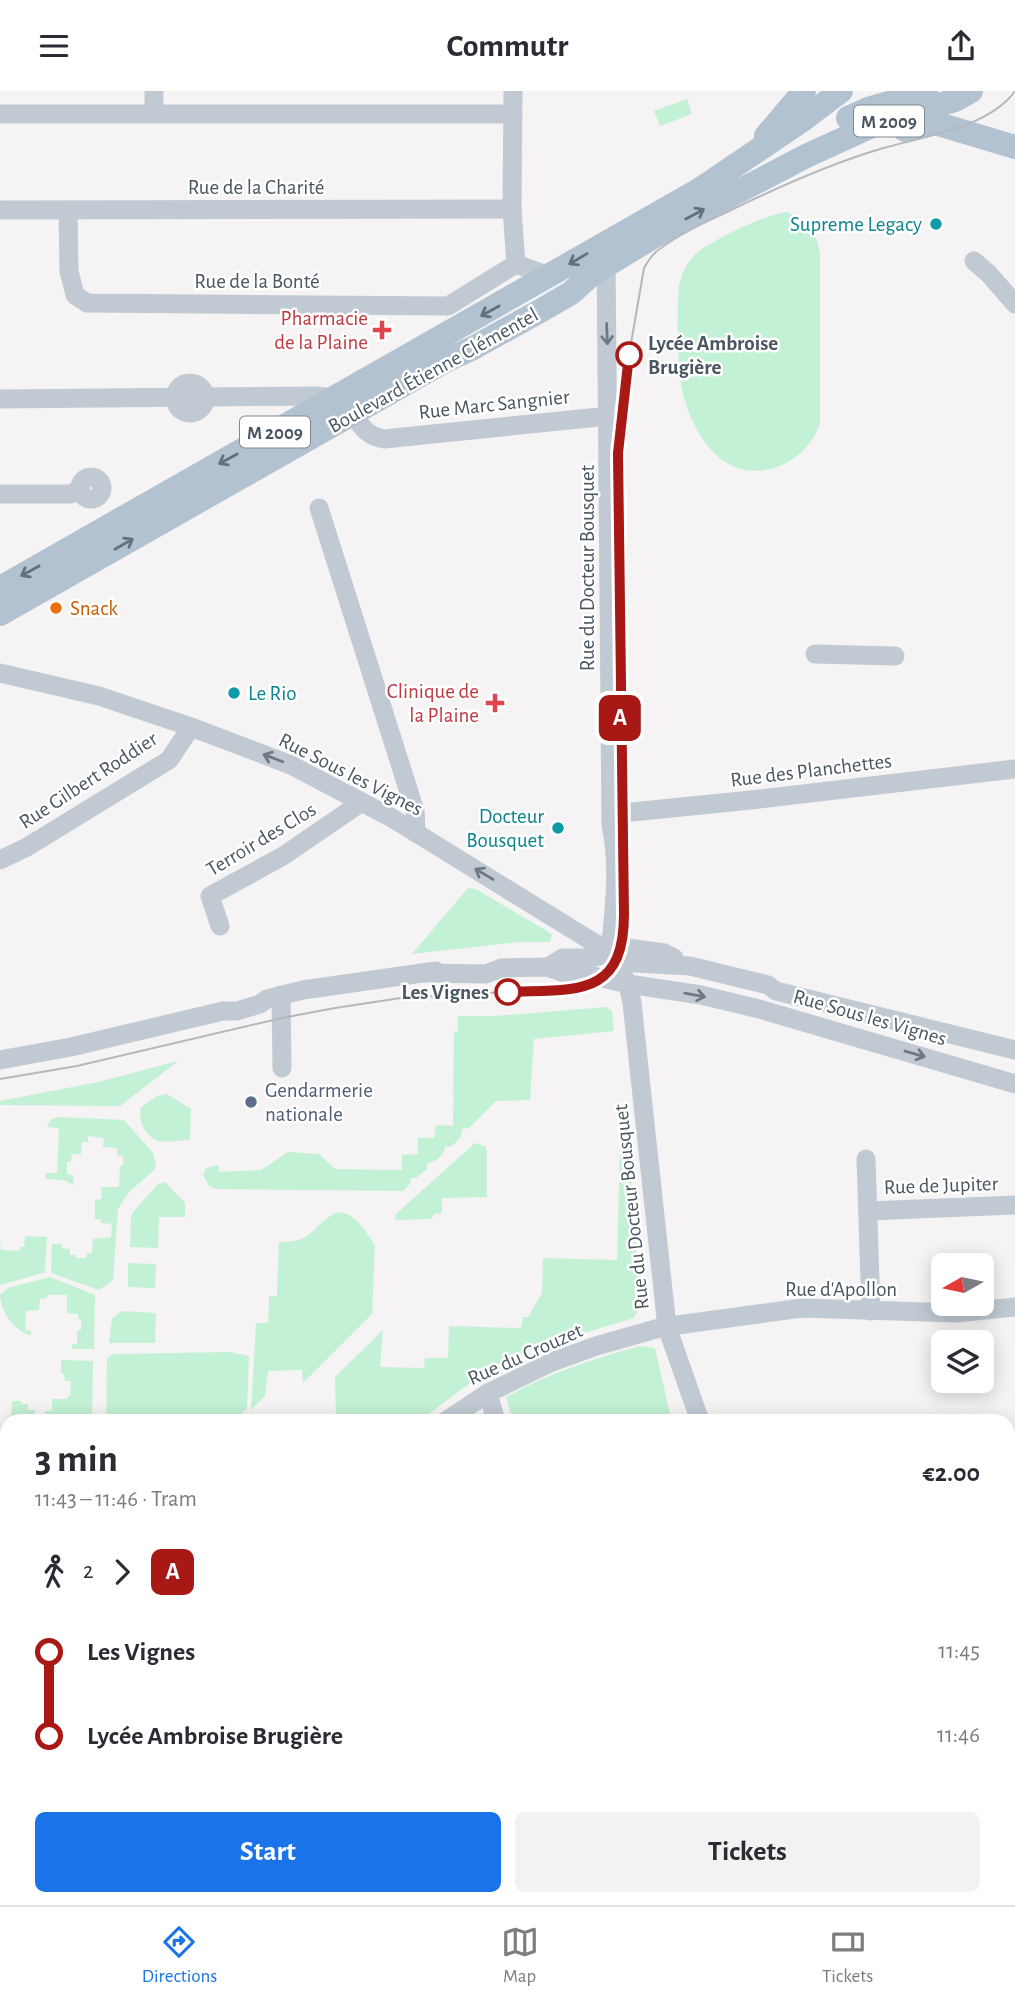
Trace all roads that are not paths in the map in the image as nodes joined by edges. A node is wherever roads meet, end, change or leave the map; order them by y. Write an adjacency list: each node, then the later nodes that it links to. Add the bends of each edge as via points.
1 (154, 91): 7 (street)
2 (513, 91): 9 (street)
3 (804, 91): 13 (main road)
4 (841, 91): 13 (main road, M 2009)
5 (971, 91): 6 (main road, M 2009)
6 (925, 95): 10 (main road); 11 (main road, M 2009); 14 (main road, via 868,109 821,131)
7 (154, 112): 8 (street); 9 (street)
8 (0, 114)
9 (513, 114): 15 (street)
10 (1015, 131)
11 (839, 140): 12 (main road, via 875,138 932,123); 14 (main road, Boulevard Étienne Clémentel / M 2009)
12 (1015, 147)
13 (753, 154): 18 (main road, Boulevard Étienne Clémentel / M 2009)
14 (780, 169): 18 (main road, Boulevard Étienne Clémentel / M 2009, one-way to 14)
15 (512, 209): 17 (street, Rue de la Charité); 20 (street)
16 (0, 210): 17 (street, Rue de la Charité)
17 (68, 210): 20 (street, Rue de la Bonté, via 69,271 75,295 87,303 448,306)
18 (607, 255): 21 (main road, Boulevard Étienne Clémentel / M 2009, one-way to 21); 22 (main road, Boulevard Étienne Clémentel / M 2009); 23 (street, Rue du Docteur Bousquet)
19 (974, 261): 24 (street)
20 (516, 264): 21 (street)
21 (549, 276): 26 (main road, Boulevard Étienne Clémentel / M 2009, one-way to 26)
22 (571, 293): 23 (street, via 595,292); 26 (main road, Boulevard Étienne Clémentel / M 2009)
23 (606, 299): 27 (street, Rue du Docteur Bousquet, one-way to 27)
24 (1015, 304)
25 (0, 399): 26 (street, via 317,395)
26 (343, 406): 27 (street, Rue Marc Sangnier, via 365,432 384,439); 31 (main road, Boulevard Étienne Clémentel / M 2009, one-way to 31); 32 (main road, Boulevard Étienne Clémentel / M 2009, one-way to 26)
27 (609, 416): 39 (street, Rue du Docteur Bousquet)
28 (80, 489): 29 (street, via 71,494)
29 (0, 494)
30 (319, 508): 40 (street, via 415,811)
31 (0, 588)
32 (0, 614)
33 (815, 654): 34 (street)
34 (895, 656)
35 (0, 673): 36 (street, Rue Sous les Vignes, via 99,696)
36 (191, 727): 38 (street, Rue Sous les Vignes, one-way to 36, via 291,765); 41 (street, Rue Gilbert Roddier, via 169,760)
37 (1015, 769): 39 (street, Rue des Planchettes)
38 (362, 802): 40 (street, Rue Sous les Vignes); 43 (street, Terroir des Clos, via 283,856 210,896)
39 (612, 814): 44 (street, Rue du Docteur Bousquet, via 616,912)
40 (416, 833): 42 (street, Rue Sous les Vignes, one-way to 40)
41 (0, 860)
42 (564, 924): 44 (street, Rue Sous les Vignes); 45 (street, via 569,935)
43 (220, 926)
44 (610, 953): 45 (street); 46 (street, Rue Sous les Vignes, via 639,948); 47 (street, Rue Sous les Vignes)
45 (555, 962): 47 (street, via 564,973); 48 (street, via 500,968 487,962)
46 (691, 966): 47 (street, Rue Sous les Vignes, via 644,975); 49 (street, Rue Sous les Vignes)
47 (628, 984): 52 (street, Rue Sous les Vignes, one-way to 52, via 759,1009); 58 (street, Rue du Docteur Bousquet)
48 (274, 997): 50 (street, via 237,1011); 51 (street)
49 (1015, 1050)
50 (0, 1060)
51 (282, 1068)
52 (1015, 1084)
53 (866, 1159): 55 (street)
54 (1015, 1205): 55 (street, Rue de Jupiter)
55 (868, 1211): 57 (street)
56 (1015, 1307): 57 (street, Rue d'Apollon, via 956,1313)
57 (871, 1311): 58 (street, Rue d'Apollon, via 802,1308)
58 (667, 1327): 59 (street, Rue du Crouzet, via 596,1346); 62 (street, Rue du Docteur Bousquet)
59 (488, 1393): 60 (street, Rue du Crouzet); 61 (street)
60 (456, 1414)
61 (494, 1414)
62 (698, 1414)

